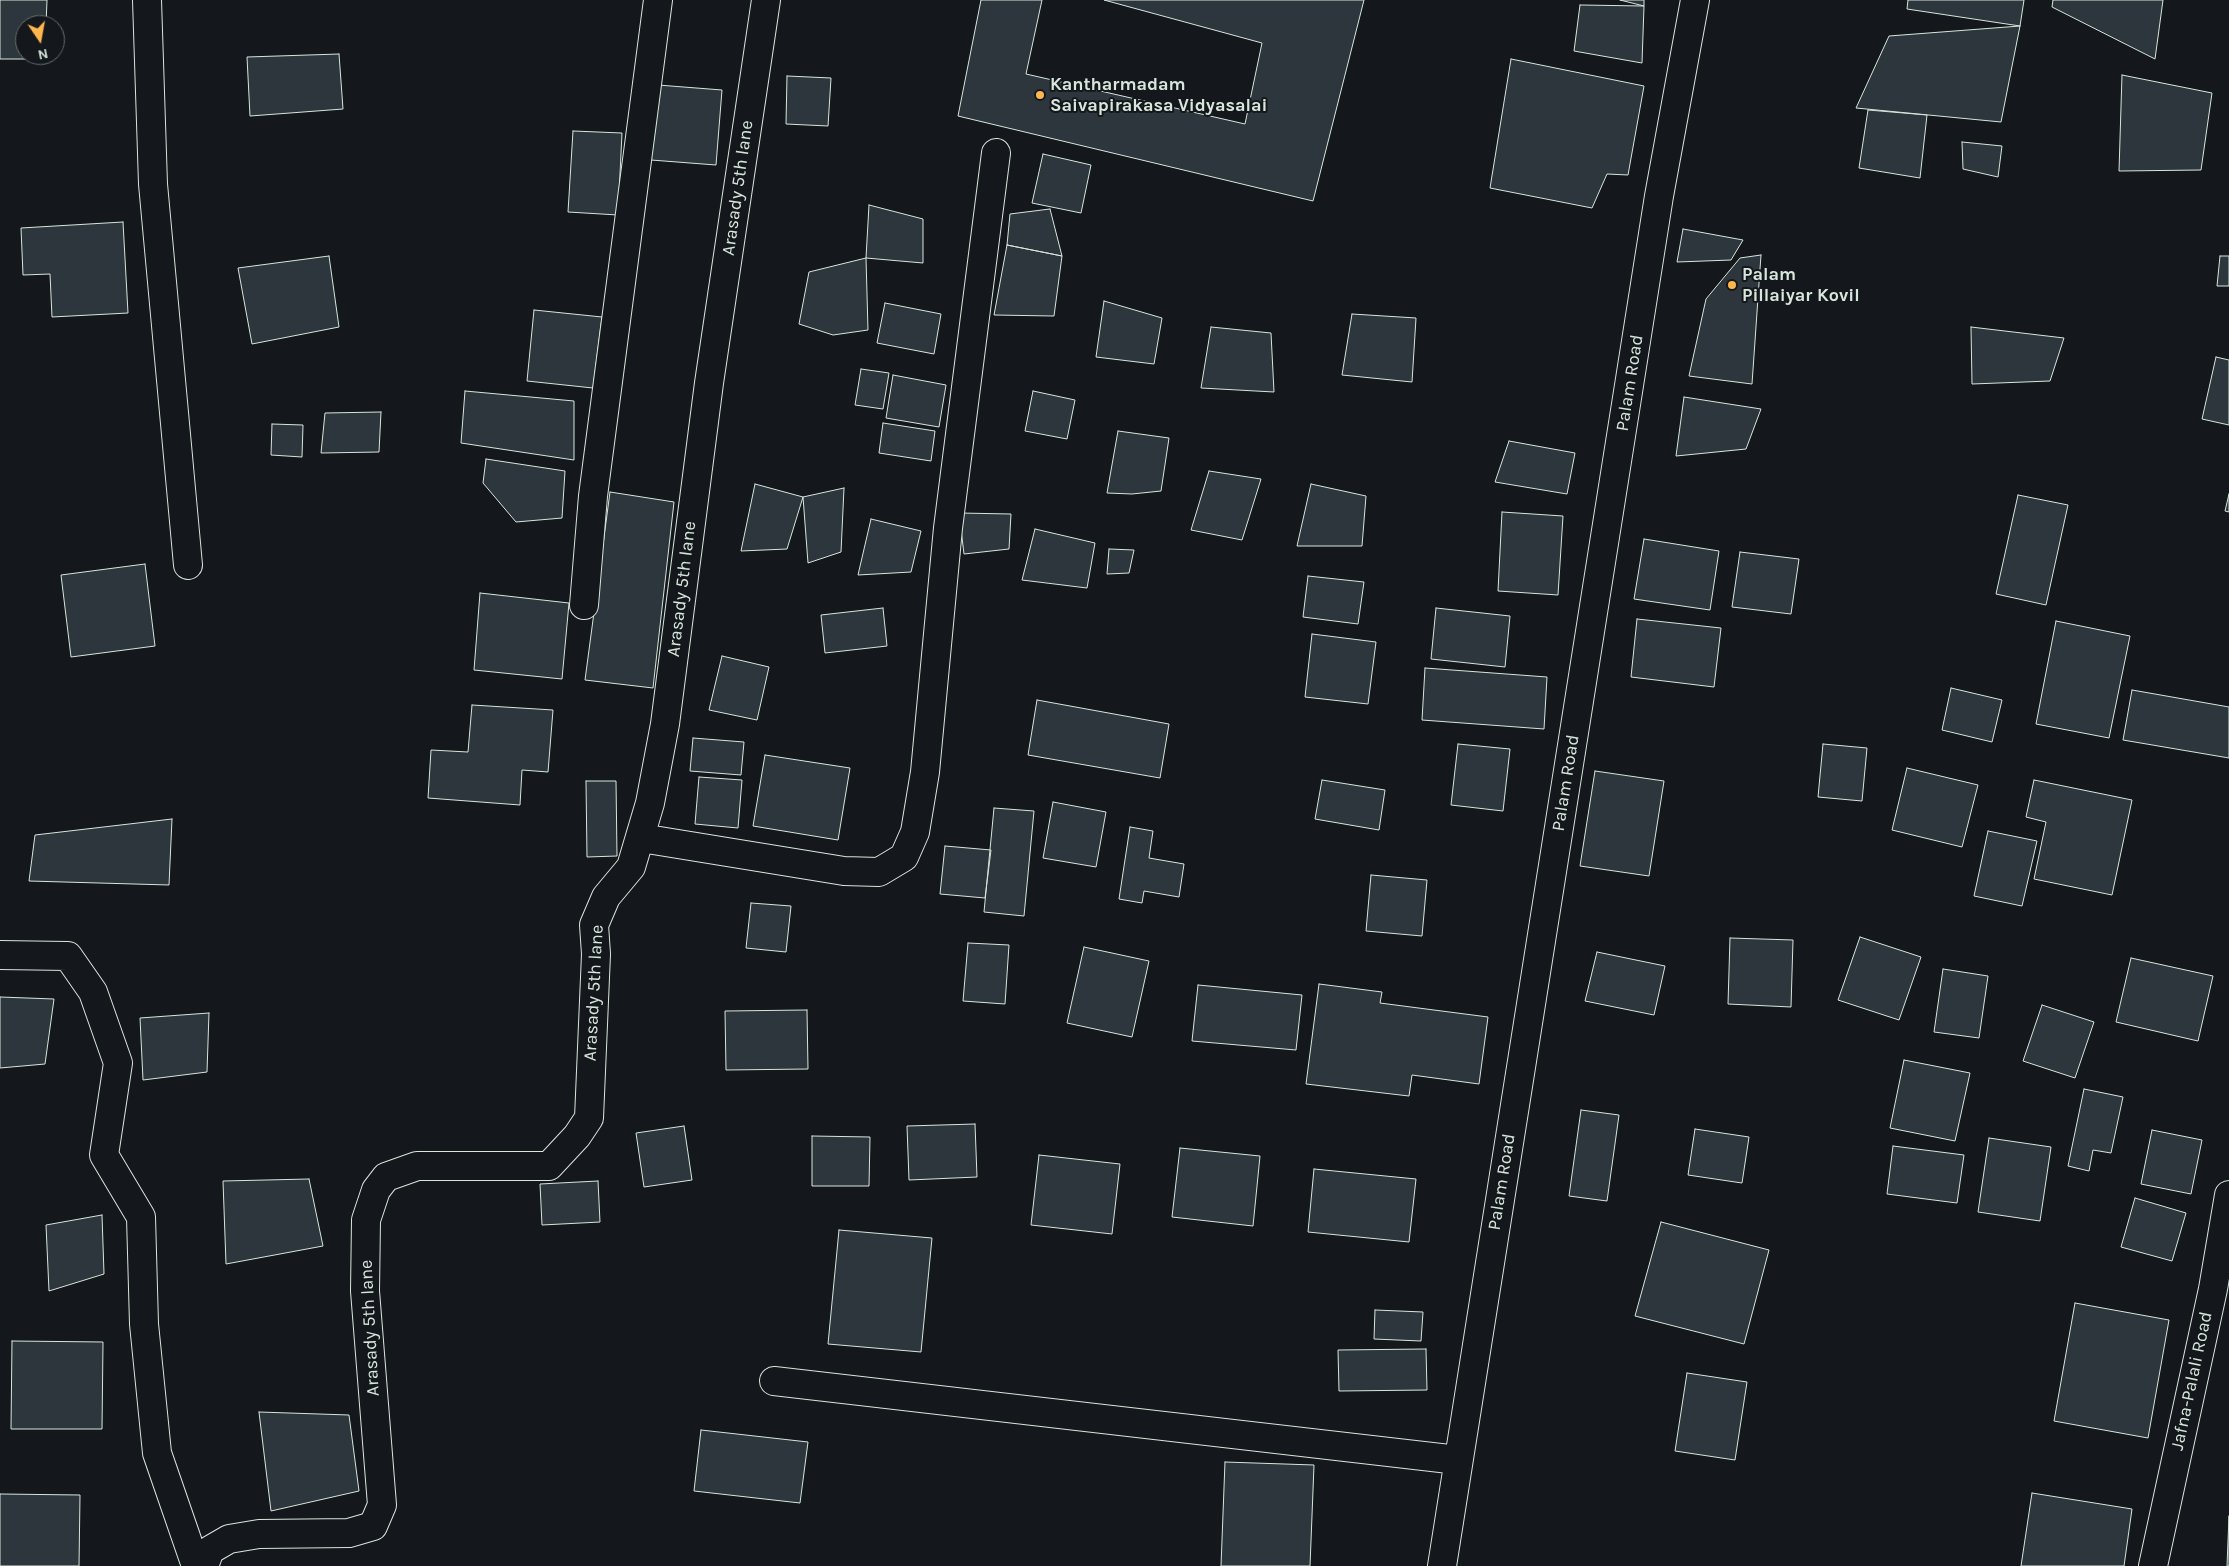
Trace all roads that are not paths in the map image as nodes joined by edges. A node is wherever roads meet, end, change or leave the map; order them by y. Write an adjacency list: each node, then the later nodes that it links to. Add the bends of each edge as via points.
1 (148, 0): 6 (street, via 153,184)
2 (658, 0): 7 (street, via 593,496)
3 (766, 0): 8 (street, Arasady 5th lane, via 709,384 665,724)
4 (1695, 0): 12 (street, Palam Road, via 1659,196)
5 (996, 153): 8 (street, via 948,528 925,772 915,832 904,857 879,872 844,871)
6 (188, 565)
7 (584, 604)
8 (641, 838): 14 (street, Arasady 5th lane, via 631,867 606,897 594,925 596,954 589,1118 577,1136 549,1166 417,1166 386,1177 376,1190 366,1220 365,1292 382,1506 374,1526 349,1533 259,1534 229,1540 210,1550)
9 (0, 955): 13 (street, via 68,956 93,992 118,1063 104,1155 141,1218 144,1324 156,1453)
10 (2229, 1195): 16 (street, Jafna-Palali Road)
11 (774, 1380): 12 (street)
12 (1458, 1460): 15 (street, Palam Road)
13 (196, 1566)
14 (204, 1566)
15 (1442, 1566)
16 (2153, 1566)

